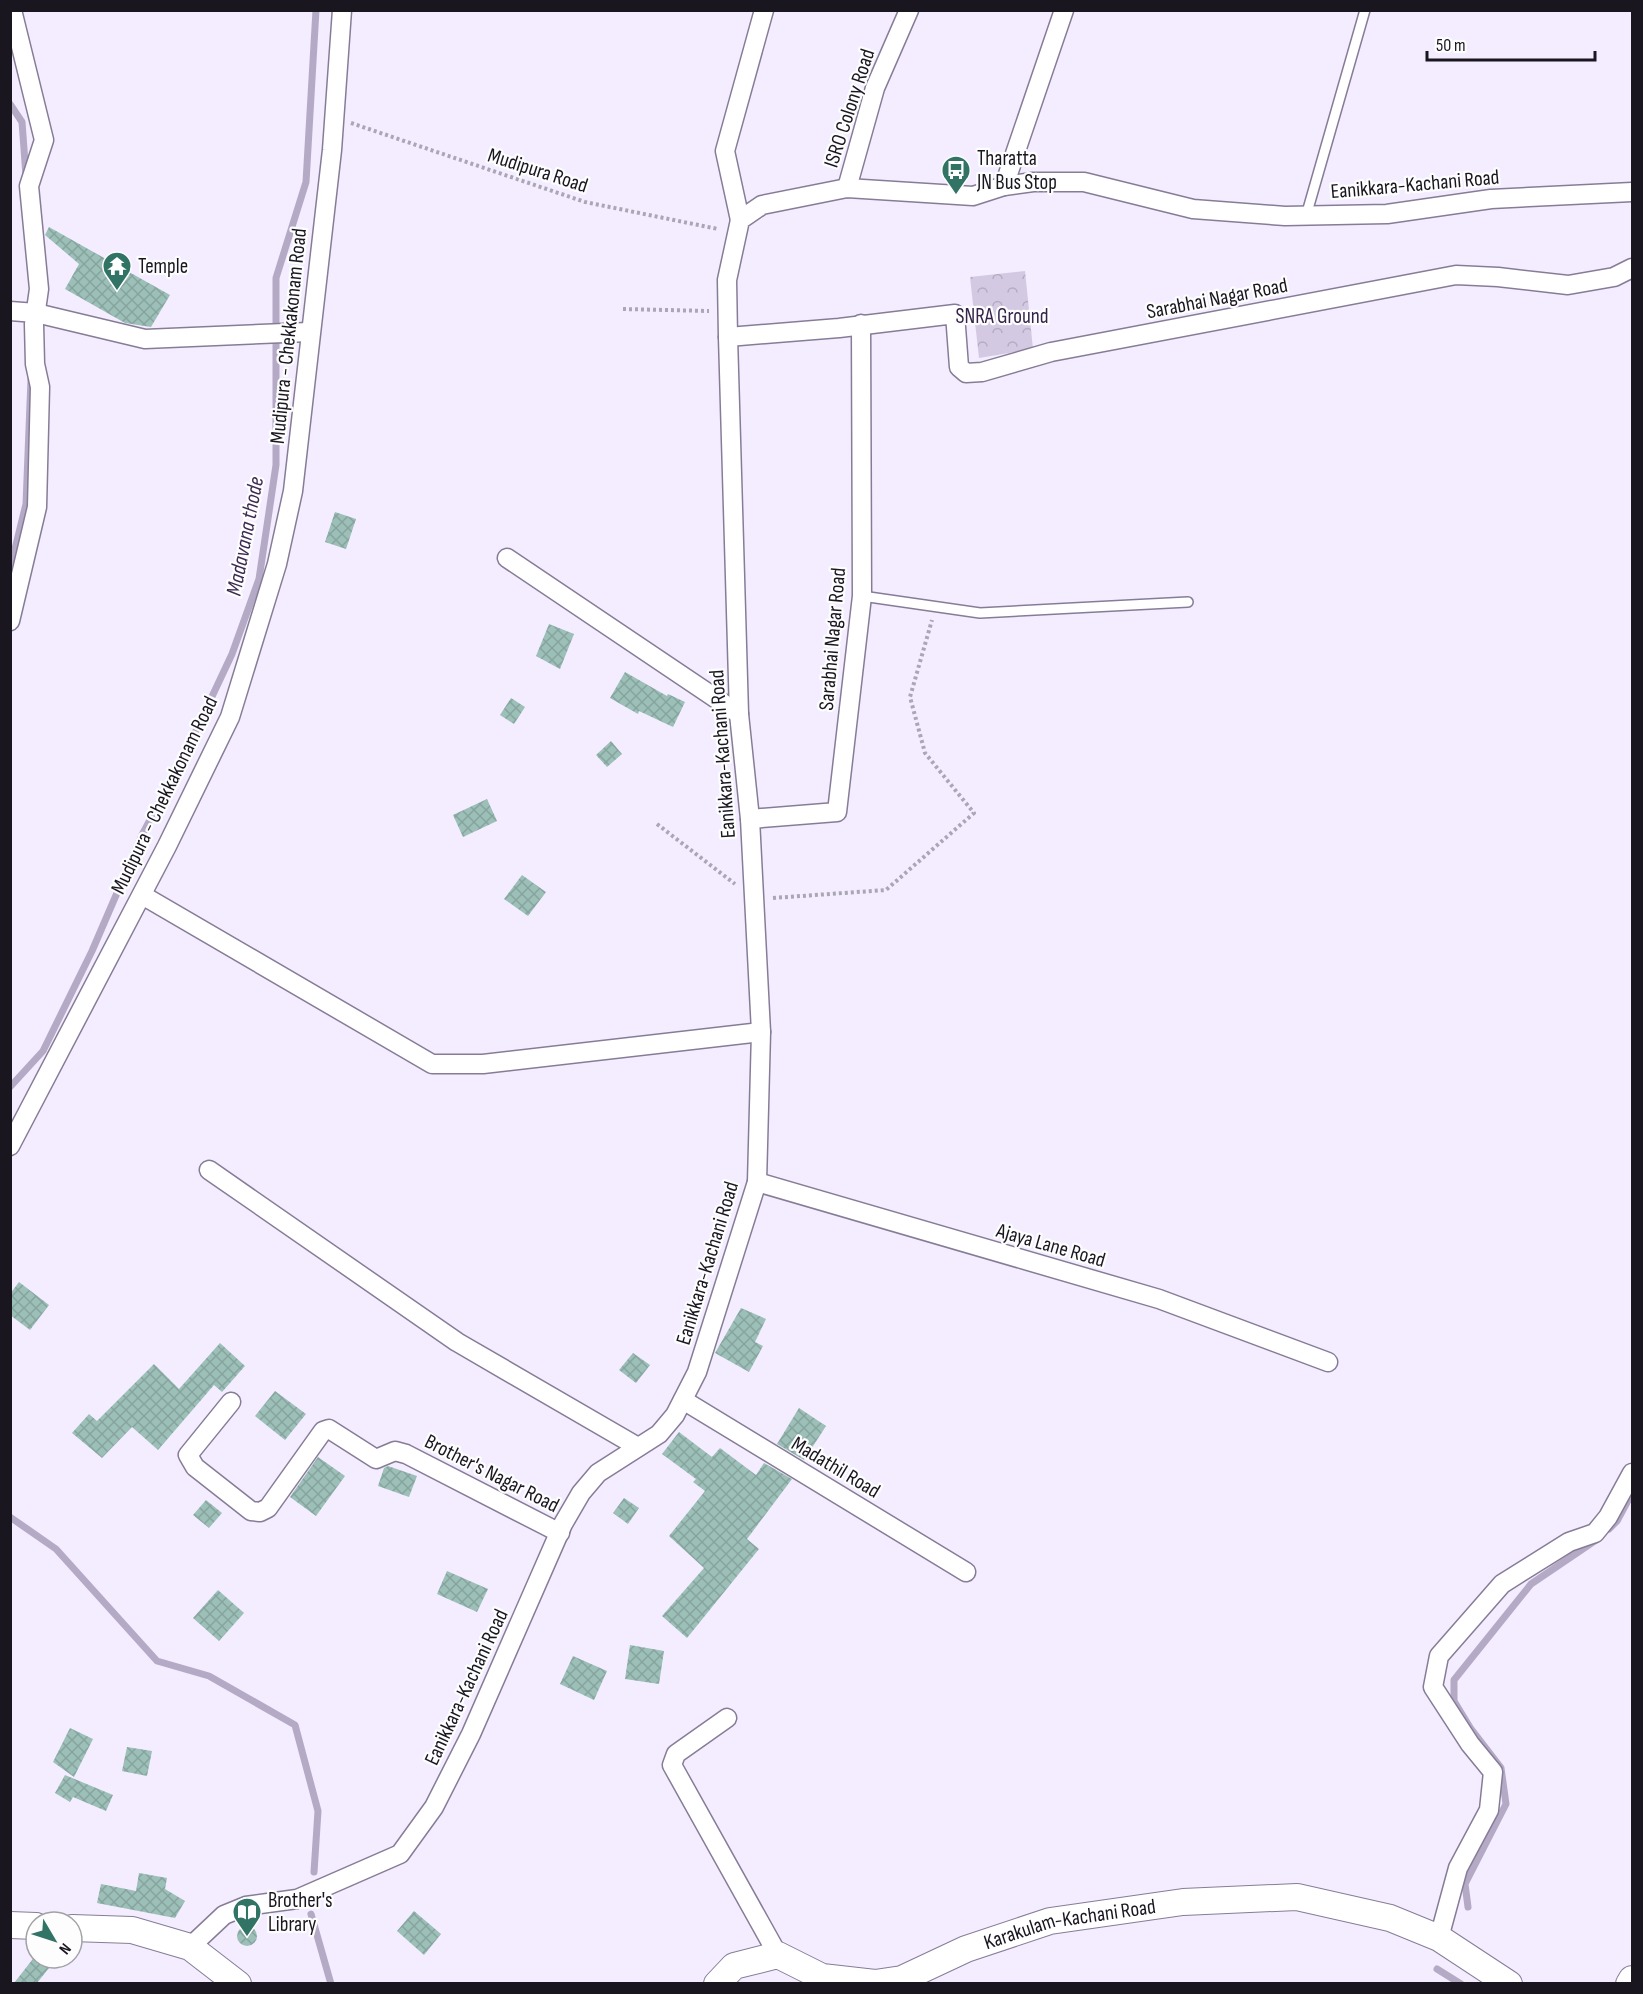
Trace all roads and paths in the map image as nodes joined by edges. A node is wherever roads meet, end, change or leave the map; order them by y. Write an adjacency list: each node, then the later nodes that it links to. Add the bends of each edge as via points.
1 (12, 10): 17 (street, via 44,140 29,186 39,282)
2 (342, 10): 7 (street, Mudipura - Chekkakonam Road)
3 (764, 10): 12 (street, via 725,151)
4 (909, 10): 9 (street, ISRO Colony Road, via 874,88)
5 (1064, 10): 8 (street)
6 (1365, 10): 11 (lane)
7 (334, 117): 12 (path, Mudipura Road, via 585,202); 19 (street, Mudipura - Chekkakonam Road)
8 (1004, 186): 9 (street, Eanikkara-Kachani Road, via 973,196); 11 (street, Eanikkara-Kachani Road, via 1084,182 1193,209)
9 (847, 188): 12 (street, Eanikkara-Kachani Road, via 762,205)
10 (1632, 192): 11 (street, Eanikkara-Kachani Road, via 1491,200 1387,214)
11 (1306, 216)
12 (738, 226): 16 (street, Eanikkara-Kachani Road, via 727,279)
13 (1632, 268): 18 (street, Sarabhai Nagar Road, via 1614,277 1568,285 1456,275 1051,352 982,372 966,373 959,367 955,314)
14 (623, 309): 16 (path)
15 (10, 311): 17 (street)
16 (728, 312): 20 (street, Eanikkara-Kachani Road)
17 (36, 313): 19 (street, via 145,339); 25 (street, via 35,364 40,387 37,507)
18 (861, 324): 20 (street, Sarabhai Nagar Road); 22 (street, Sarabhai Nagar Road)
19 (309, 332): 29 (street, Mudipura - Chekkakonam Road, via 293,491 277,564 230,717)
20 (728, 338): 26 (street, Eanikkara-Kachani Road)
21 (507, 558): 26 (street)
22 (862, 596): 24 (lane); 27 (street, Sarabhai Nagar Road, via 837,813)
23 (1188, 602): 24 (lane, via 980,613)
24 (936, 607): 30 (path, via 910,697 925,753 974,813 886,890)
25 (10, 621)
26 (739, 714): 27 (street, Eanikkara-Kachani Road)
27 (750, 819): 30 (street, Eanikkara-Kachani Road)
28 (657, 824): 30 (path)
29 (142, 895): 31 (street, via 432,1064 483,1064); 32 (street, Mudipura - Chekkakonam Road)
30 (754, 899): 31 (street, Eanikkara-Kachani Road)
31 (761, 1032): 34 (street, Eanikkara-Kachani Road)
32 (10, 1146)
33 (210, 1170): 38 (street, via 457,1342)
34 (757, 1182): 35 (street, Ajaya Lane Road, via 1160,1299); 36 (street, Eanikkara-Kachani Road, via 697,1372)
35 (1328, 1362)
36 (682, 1400): 38 (street, Eanikkara-Kachani Road, via 659,1434); 41 (street, Madathil Road)
37 (231, 1402): 40 (street, Brother's Nagar Road, via 188,1455 195,1467 251,1510 260,1512 268,1508 323,1431 329,1429 376,1459 395,1451 406,1454)
38 (638, 1447): 40 (street, Eanikkara-Kachani Road, via 598,1473 580,1493)
39 (1632, 1473): 44 (street, via 1595,1533 1569,1542 1502,1584 1439,1656 1433,1687 1493,1772 1490,1810 1458,1868)
40 (560, 1533): 45 (street, Eanikkara-Kachani Road, via 471,1734 434,1807 400,1854 297,1899 246,1906 224,1915)
41 (966, 1572)
42 (727, 1718): 46 (street, via 676,1755 672,1765)
43 (84, 1928): 45 (main road, via 132,1930)
44 (1439, 1938): 46 (main road, Karakulam-Kachani Road, via 1390,1918 1297,1897 1183,1902 1050,1921 966,1949 902,1979 875,1983 822,1977); 50 (main road, Karakulam-Kachani Road)
45 (190, 1947): 48 (main road)
46 (778, 1955): 49 (main road, via 734,1966)
47 (1632, 1979): 51 (main road)
48 (238, 1983)
49 (717, 1983)
50 (1509, 1983)
51 (1629, 1983)

